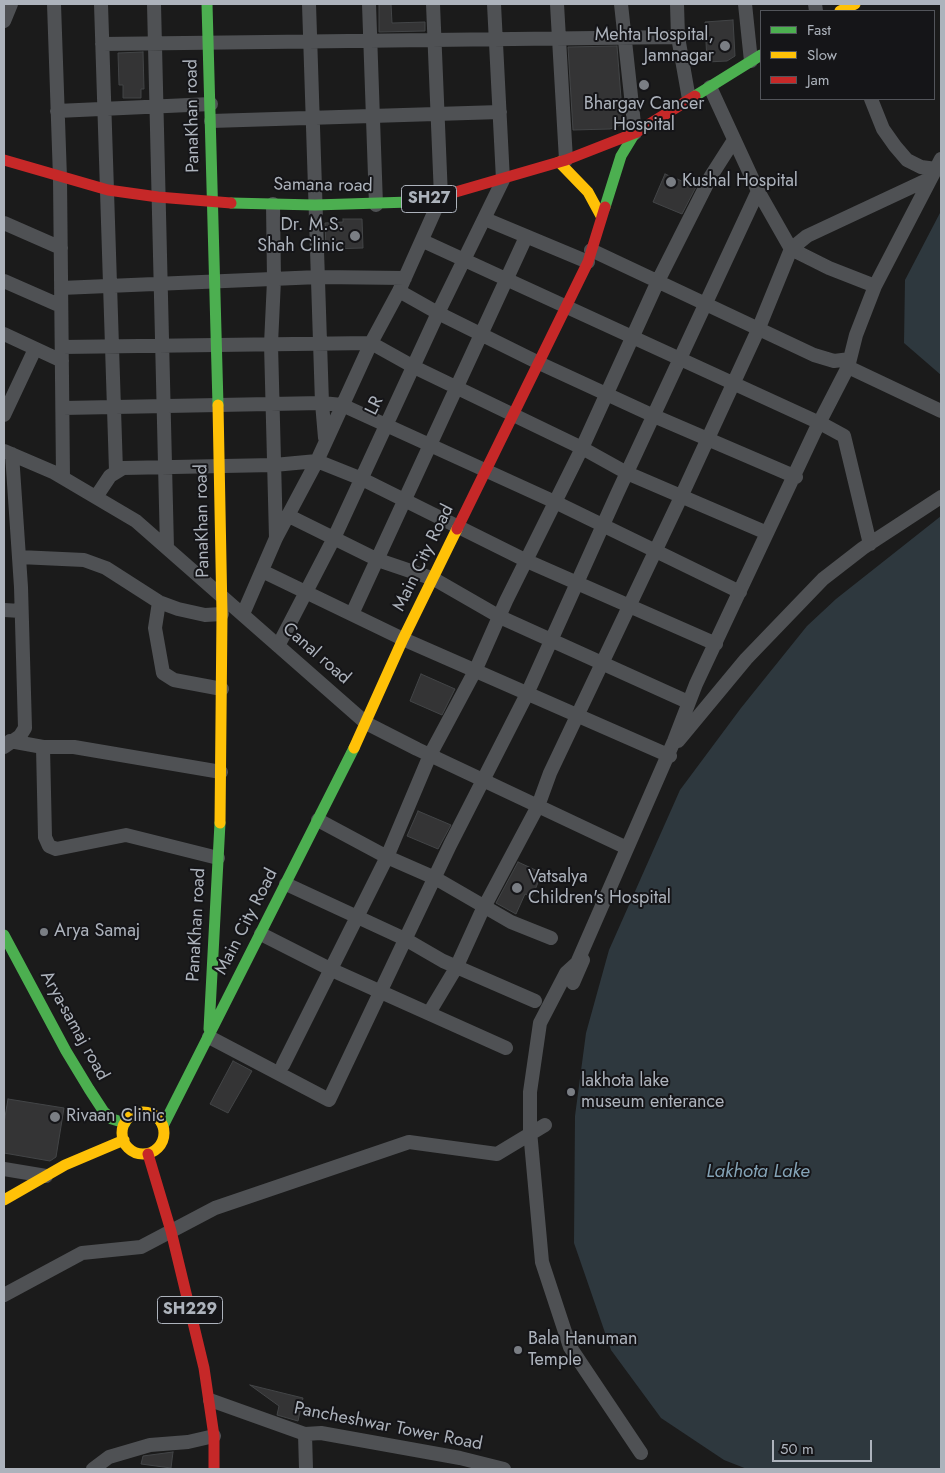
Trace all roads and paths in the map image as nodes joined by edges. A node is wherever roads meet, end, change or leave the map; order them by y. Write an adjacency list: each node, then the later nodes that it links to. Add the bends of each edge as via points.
1 (11, 4): 16 (street)
2 (54, 4): 34 (street)
3 (101, 4): 26 (street)
4 (154, 4): 25 (street)
5 (207, 4): 24 (street, PanaKhan road)
6 (309, 4): 23 (street)
7 (369, 4): 21 (street)
8 (433, 4): 22 (street)
9 (494, 4): 18 (street)
10 (557, 4): 19 (street)
11 (621, 4): 20 (street)
12 (677, 4): 17 (street)
13 (745, 4): 27 (street)
14 (854, 4): 15 (street)
15 (842, 10)
16 (4, 21)
17 (678, 37): 20 (street); 29 (street)
18 (495, 38): 19 (street); 22 (street); 35 (street)
19 (559, 38): 20 (street); 43 (street)
20 (624, 38): 40 (street)
21 (370, 40): 22 (street); 23 (street); 37 (street)
22 (434, 40): 36 (street)
23 (310, 41): 24 (street); 38 (street)
24 (208, 42): 25 (street); 31 (street, PanaKhan road)
25 (155, 43): 26 (street); 32 (street)
26 (102, 44): 33 (street)
27 (756, 58): 28 (street, Main City Road / SH27)
28 (710, 87): 29 (street, Main City Road / SH27); 41 (street)
29 (689, 99): 40 (street, Main City Road / SH27)
30 (871, 100): 44 (street, via 883,129 907,160 921,167)
31 (211, 104): 32 (street); 39 (street, PanaKhan road)
32 (156, 106): 33 (street); 50 (street)
33 (103, 109): 34 (street); 48 (street)
34 (57, 111): 46 (street)
35 (500, 112): 36 (street); 47 (street)
36 (436, 114): 37 (street); 51 (street)
37 (371, 116): 38 (street); 55 (street)
38 (313, 118): 39 (street); 54 (street)
39 (211, 121): 52 (street, PanaKhan road)
40 (635, 133): 43 (street, Samana road / SH27); 56 (street, Main City Road, via 621,156)
41 (734, 140): 49 (street); 71 (street, via 711,176)
42 (7, 161): 45 (street); 46 (street, Samana road / SH27)
43 (562, 161): 47 (street, Samana road / SH27); 56 (street, via 588,192)
44 (936, 169): 62 (street, via 807,236); 74 (street)
45 (4, 176)
46 (60, 178): 48 (street, Samana road / SH27); 61 (street)
47 (503, 180): 51 (street, Samana road / SH27); 57 (street, LR)
48 (108, 190): 50 (street, Samana road / SH27); 73 (street)
49 (758, 191): 62 (street); 77 (street)
50 (158, 197): 52 (street, Samana road / SH27); 72 (street)
51 (441, 198): 55 (street, Samana road / SH27); 60 (street)
52 (212, 202): 53 (street, Samana road / SH27); 70 (street, PanaKhan road)
53 (273, 204): 54 (street, Samana road / SH27); 68 (street)
54 (315, 205): 55 (street, Samana road / SH27); 65 (street)
55 (376, 205)
56 (601, 216): 63 (street, Main City Road)
57 (485, 219): 59 (street); 64 (street, LR)
58 (4, 223): 61 (street)
59 (526, 237): 63 (street); 69 (street)
60 (423, 241): 64 (street); 66 (street)
61 (61, 248): 75 (street)
62 (791, 249): 74 (street); 81 (street)
63 (589, 256): 71 (street); 79 (street, Main City Road)
64 (464, 259): 69 (street); 80 (street, LR)
65 (319, 277): 66 (street); 68 (street); 85 (street)
66 (405, 278): 76 (street)
67 (4, 280): 78 (street)
68 (274, 280): 70 (street); 87 (street)
69 (507, 280): 79 (street); 83 (street)
70 (216, 281): 72 (street); 88 (street, PanaKhan road)
71 (658, 281): 77 (street); 84 (street)
72 (160, 284): 73 (street); 90 (street)
73 (110, 286): 75 (street); 89 (street)
74 (875, 286): 95 (street, via 860,321)
75 (61, 288): 78 (street)
76 (399, 291): 80 (street); 86 (street)
77 (707, 304): 81 (street); 93 (street)
78 (62, 306): 92 (street)
79 (565, 308): 84 (street); 94 (street, Main City Road)
80 (438, 313): 83 (street); 96 (street, LR)
81 (758, 330): 95 (street, via 825,359); 97 (street)
82 (4, 334): 91 (street)
83 (481, 334): 94 (street); 98 (street)
84 (633, 338): 93 (street); 100 (street)
85 (320, 343): 86 (street); 87 (street); 101 (street)
86 (371, 343): 96 (street); 104 (street)
87 (271, 344): 88 (street); 103 (street)
88 (217, 345): 90 (street); 102 (street, PanaKhan road)
89 (112, 346): 90 (street); 92 (street); 105 (street)
90 (163, 346): 106 (street)
91 (35, 349): 92 (street); 99 (street)
92 (62, 354): 107 (street)
93 (681, 360): 97 (street); 111 (street)
94 (539, 362): 100 (street); 110 (street, Main City Road)
95 (849, 363): 108 (street); 112 (street)
96 (414, 367): 98 (street); 113 (street, LR)
97 (732, 384): 112 (street); 115 (street)
98 (457, 388): 110 (street); 116 (street)
99 (9, 392): 109 (street)
100 (607, 394): 111 (street); 117 (street)
101 (322, 403): 103 (street); 104 (street); 114 (street)
102 (218, 404): 103 (street); 106 (street); 121 (street, PanaKhan road)
103 (273, 405): 120 (street)
104 (342, 405): 113 (street); 114 (street)
105 (113, 406): 106 (street); 107 (street); 123 (street)
106 (164, 406): 122 (street)
107 (62, 408): 127 (street)
108 (941, 411)
109 (4, 415)
110 (514, 415): 117 (street); 124 (street, Main City Road)
111 (654, 416): 115 (street); 125 (street)
112 (820, 424): 126 (street); 140 (street, via 844,436)
113 (386, 426): 116 (street); 128 (street, LR)
114 (325, 438): 119 (street)
115 (707, 439): 126 (street); 130 (street)
116 (430, 445): 124 (street); 132 (street)
117 (582, 448): 125 (street); 133 (street)
118 (8, 453): 127 (street, Canal road); 143 (street)
119 (317, 461): 120 (street); 128 (street); 134 (street)
120 (274, 464): 121 (street); 138 (street)
121 (220, 465): 122 (street); 151 (street, PanaKhan road)
122 (164, 467): 123 (street); 141 (street)
123 (116, 471): 129 (street)
124 (486, 471): 133 (street); 136 (street, Main City Road)
125 (627, 472): 130 (street); 135 (street)
126 (795, 476): 137 (street)
127 (63, 478): 129 (street, Canal road)
128 (362, 479): 132 (street); 139 (street, LR)
129 (96, 497): 141 (street, Canal road, via 136,521)
130 (680, 497): 137 (street); 142 (street)
131 (941, 497): 140 (street)
132 (404, 500): 136 (street); 144 (street)
133 (555, 502): 135 (street); 145 (street)
134 (289, 516): 138 (street); 139 (street)
135 (604, 526): 142 (street); 148 (street)
136 (458, 528): 145 (street); 147 (street, Main City Road)
137 (767, 533): 150 (street)
138 (276, 538): 146 (street)
139 (334, 538): 144 (street); 149 (street, LR)
140 (870, 544): 174 (street, via 823,579 746,660 675,744)
141 (167, 548): 151 (street, Canal road)
142 (656, 550): 150 (street); 153 (street)
143 (19, 557): 152 (street, via 66,558 95,563); 155 (street)
144 (378, 560): 147 (street); 158 (street)
145 (527, 560): 148 (street); 159 (street)
146 (262, 571): 149 (street); 157 (street)
147 (434, 579): 159 (street); 160 (street, Main City Road)
148 (577, 583): 153 (street); 161 (street)
149 (305, 592): 158 (street); 163 (street, LR)
150 (739, 592): 162 (street)
151 (222, 595): 156 (street, PanaKhan road); 157 (street, Canal road)
152 (159, 602): 156 (street, via 192,613); 166 (street, via 155,628 163,673 174,680)
153 (629, 607): 162 (street); 164 (street)
154 (4, 610): 155 (street)
155 (22, 611): 171 (street, via 25,728 20,736)
156 (222, 614): 166 (street, PanaKhan road)
157 (243, 614): 163 (street, Canal road)
158 (352, 614): 160 (street)
159 (500, 617): 161 (street); 165 (street)
160 (403, 639): 165 (street); 170 (street, Main City Road)
161 (552, 640): 164 (street); 167 (street)
162 (716, 644): 168 (street)
163 (278, 646): 170 (street, Canal road)
164 (602, 663): 168 (street); 169 (street)
165 (476, 670): 167 (street); 173 (street)
166 (222, 689): 175 (street, PanaKhan road)
167 (528, 694): 169 (street); 176 (street)
168 (688, 702): 174 (street)
169 (577, 715): 174 (street); 177 (street)
170 (366, 722): 173 (street, Canal road); 178 (street, Main City Road)
171 (7, 744): 172 (street)
172 (43, 747): 175 (street, via 74,748); 181 (street, via 45,837 48,846 56,849 126,834)
173 (430, 755): 176 (street, Canal road); 180 (street)
174 (669, 756): 179 (street)
175 (221, 772): 181 (street, PanaKhan road)
176 (483, 780): 177 (street, Canal road); 182 (street)
177 (538, 806): 179 (street, Canal road); 184 (street)
178 (318, 820): 180 (street); 183 (street, Main City Road)
179 (627, 848): 192 (street); 202 (street, via 577,963 566,973 540,1023 530,1092)
180 (387, 857): 182 (street); 185 (street)
181 (218, 858): 196 (street, PanaKhan road)
182 (436, 878): 184 (street); 188 (street)
183 (286, 884): 185 (street); 186 (street, Main City Road)
184 (485, 906): 189 (street, via 511,922); 190 (street)
185 (356, 917): 188 (street); 191 (street)
186 (261, 934): 191 (street); 196 (street, Main City Road)
187 (4, 935): 199 (street, Arya-samaj road, via 88,1089 104,1112)
188 (405, 938): 190 (street); 193 (street)
189 (551, 938)
190 (456, 968): 194 (street); 195 (street)
191 (332, 970): 193 (street); 198 (street)
192 (574, 984)
193 (379, 991): 195 (street); 196 (street, via 329,1100)
194 (534, 1001)
195 (429, 1013): 197 (street)
196 (209, 1037): 201 (street, Main City Road)
197 (506, 1048)
198 (284, 1065)
199 (125, 1123): 201 (street, via 135,1113 149,1112); 203 (street, via 122,1129)
200 (545, 1125): 202 (street)
201 (164, 1126): 204 (street, via 163,1140 155,1151)
202 (531, 1134): 208 (street, via 497,1154 409,1142 215,1208); 213 (street, via 542,1262 570,1347)
203 (124, 1140): 204 (street, via 135,1152); 206 (street)
204 (148, 1154): 208 (street, SH229)
205 (4, 1169): 206 (street)
206 (46, 1176): 207 (street)
207 (4, 1200)
208 (171, 1231): 209 (street, via 141,1248 82,1254); 210 (street, SH229)
209 (4, 1295)
210 (210, 1400): 211 (street, Pancheshwar Tower Road); 212 (street, SH229)
211 (304, 1434): 216 (street); 217 (street, Pancheshwar Tower Road, via 320,1433)
212 (214, 1436): 214 (street, via 109,1457); 215 (street, SH229)
213 (641, 1453)
214 (93, 1469)
215 (214, 1469)
216 (306, 1469)
217 (504, 1469)

